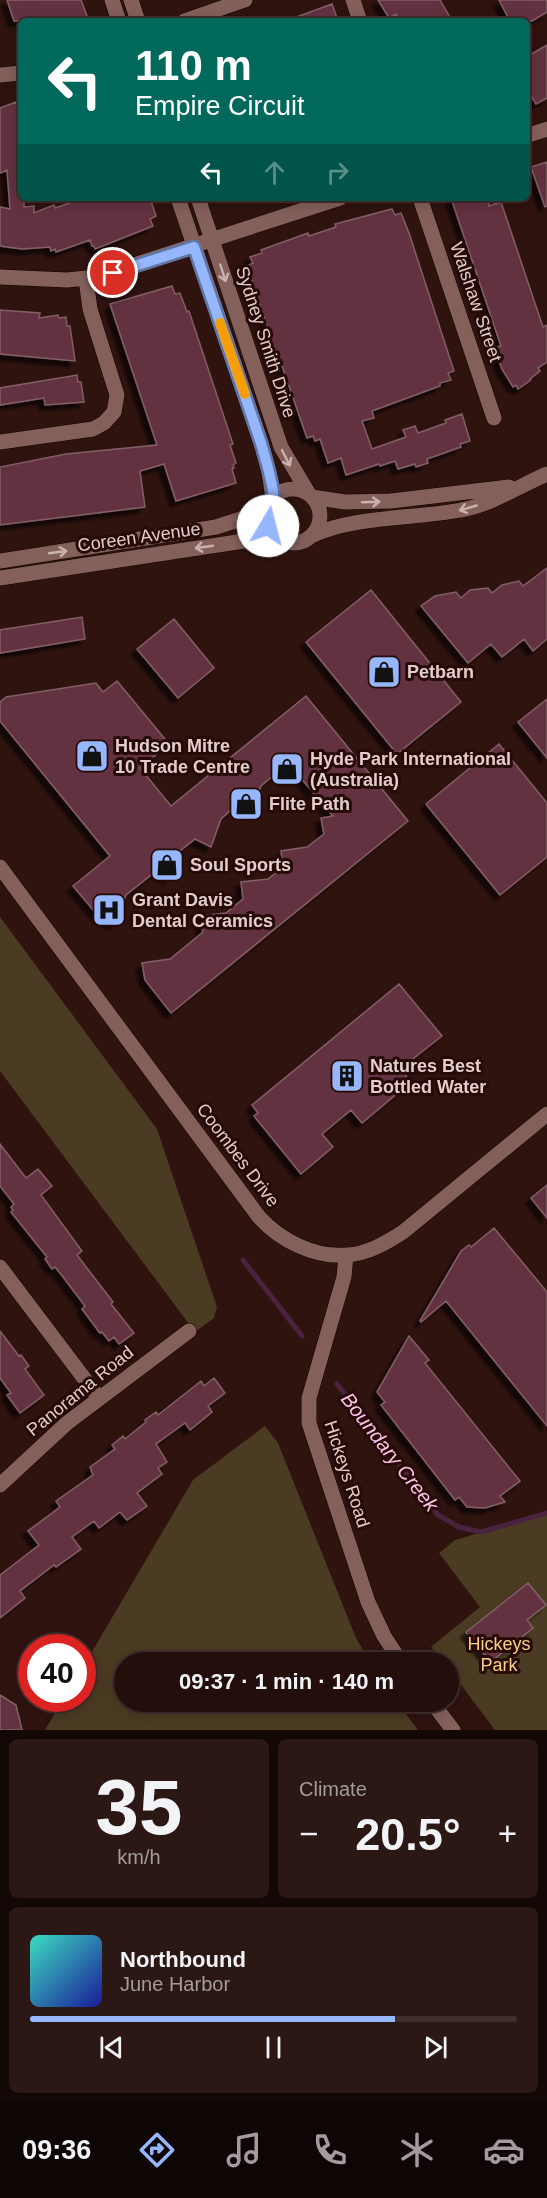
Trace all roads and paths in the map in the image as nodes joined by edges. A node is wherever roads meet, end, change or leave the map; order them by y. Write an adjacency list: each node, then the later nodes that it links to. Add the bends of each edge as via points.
1 (112, 0): 5 (street)
2 (131, 0): 6 (street)
3 (245, 0): 7 (street)
4 (353, 0): 8 (street)
5 (118, 18)
6 (137, 18)
7 (193, 18)
8 (359, 18)
9 (18, 74): 10 (street)
10 (0, 75)
11 (547, 129): 12 (street)
12 (530, 135)
13 (179, 201): 18 (street, Sydney Smith Drive)
14 (199, 201): 17 (street, Sydney Smith Drive)
15 (331, 201): 17 (street)
16 (421, 201): 21 (street, Walshaw Street)
17 (212, 241): 18 (street); 25 (street, Sydney Smith Drive, one-way to 25, via 281,447)
18 (194, 247): 20 (street); 26 (street, Sydney Smith Drive, via 261,443 269,472)
19 (0, 277): 20 (street)
20 (86, 279): 22 (street, via 90,309 117,395 114,412 93,429)
21 (494, 418)
22 (0, 442)
23 (547, 474): 24 (street)
24 (521, 486): 25 (street, one-way to 24, via 345,501 391,501); 27 (street, one-way to 27, via 465,510 349,524 326,528)
25 (311, 495): 26 (street, via 294,489 279,493); 27 (street, via 320,516)
26 (271, 502): 28 (street, via 268,526); 29 (street, Coreen Avenue, one-way to 26, via 223,525)
27 (311, 536): 28 (street, via 298,542)
28 (283, 541): 30 (street, Coreen Avenue, one-way to 30, via 244,541)
29 (0, 561)
30 (0, 578)
31 (0, 867): 33 (street, Coombes Drive, via 259,1217 296,1244)
32 (547, 1114): 33 (street, Coombes Drive, via 403,1232 385,1244)
33 (346, 1256): 38 (street, Hickeys Road, via 344,1277 309,1398 309,1423 368,1602)
34 (0, 1267): 36 (street)
35 (189, 1331): 36 (street, Panorama Road)
36 (99, 1398): 37 (street, Panorama Road)
37 (0, 1485)
38 (394, 1652)
39 (439, 1712): 40 (street)
40 (453, 1730)

